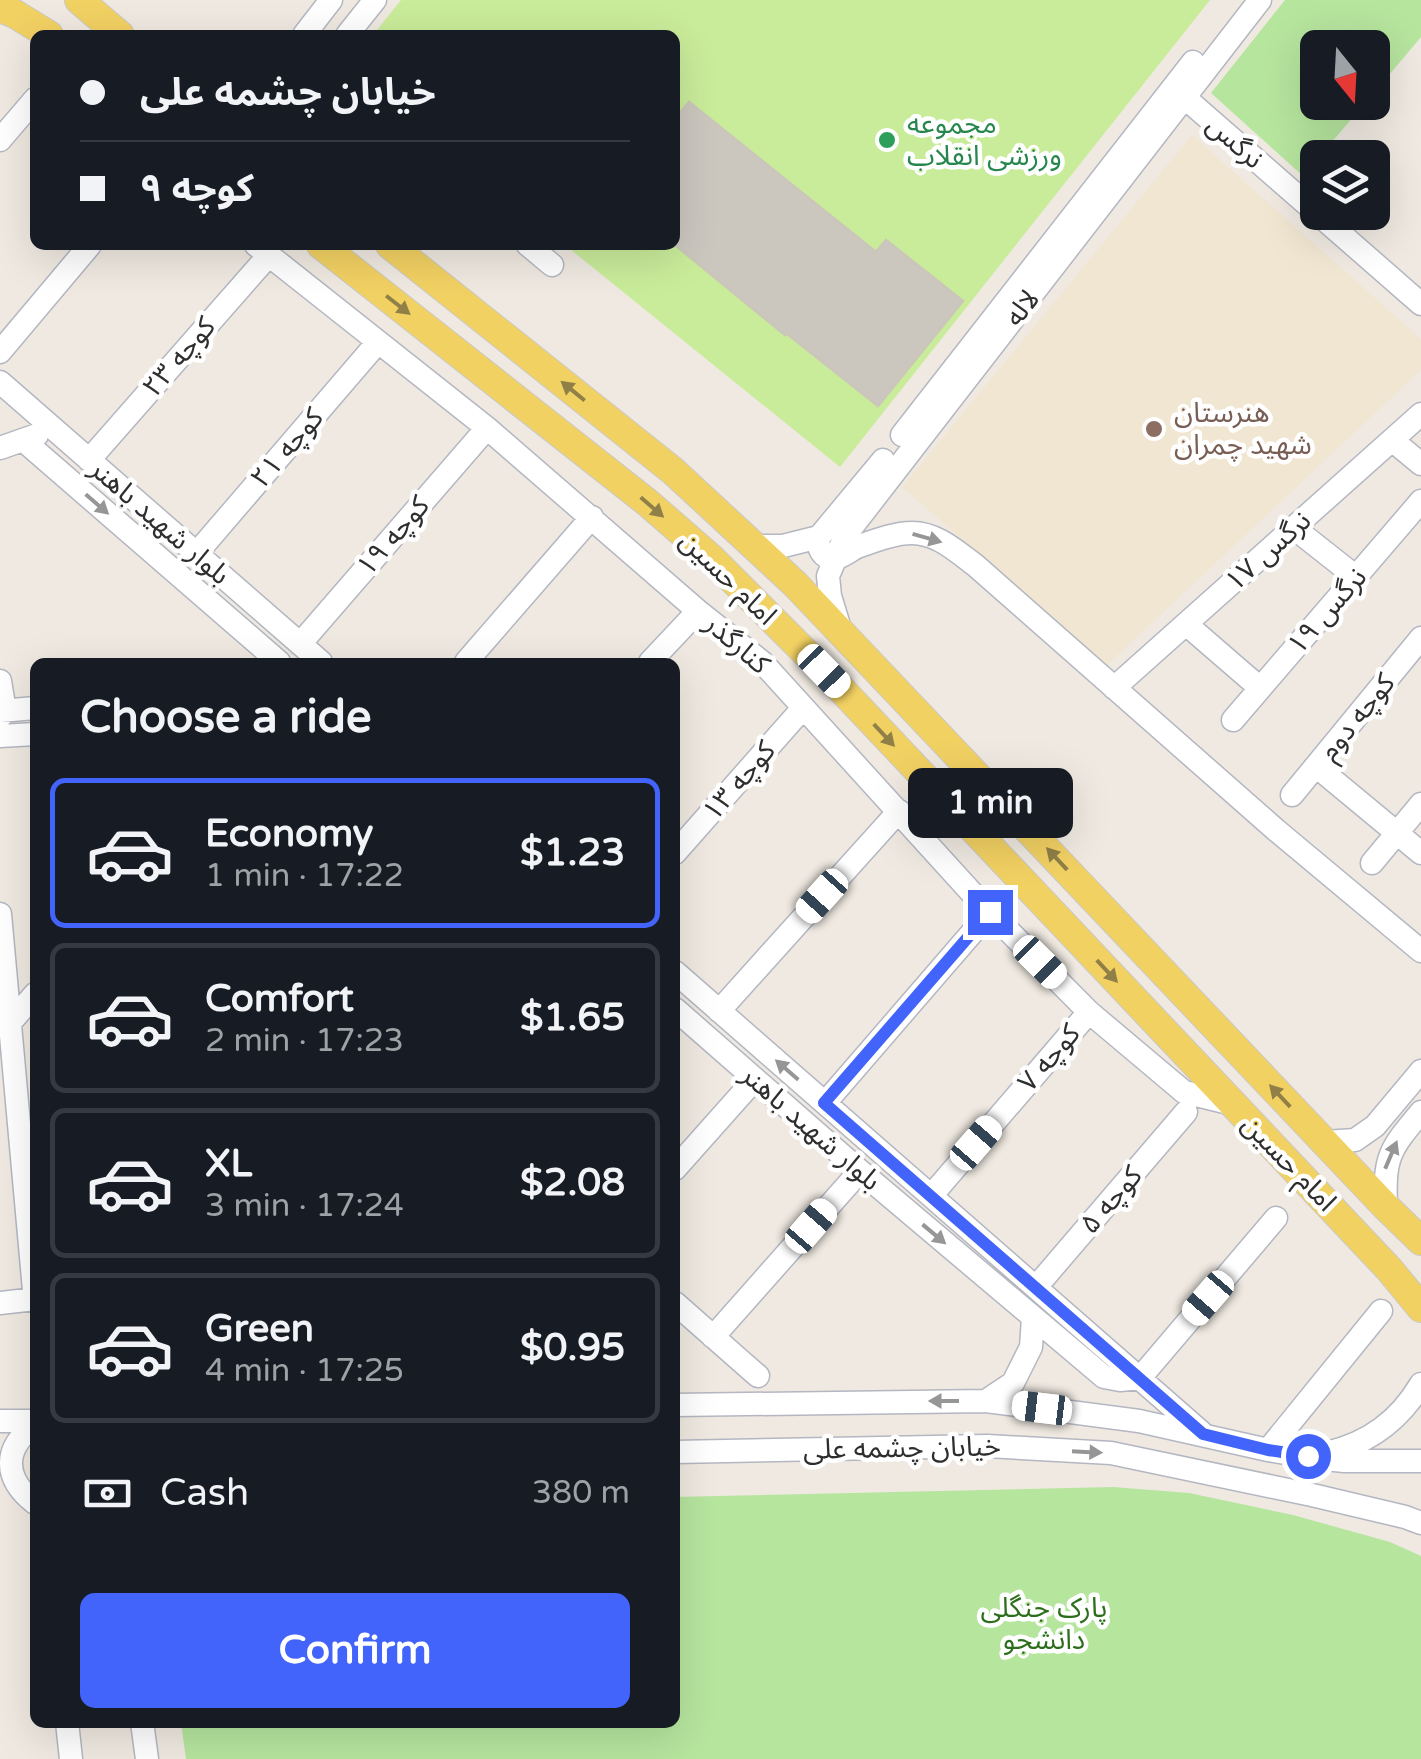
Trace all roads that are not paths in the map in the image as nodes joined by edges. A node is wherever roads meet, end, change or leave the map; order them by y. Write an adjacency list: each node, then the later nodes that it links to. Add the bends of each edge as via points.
1 (80, 0): 8 (main road)
2 (332, 0): 9 (street)
3 (375, 0): 10 (street)
4 (1242, 0): 11 (street, لاله)
5 (1260, 0): 11 (street, لاله)
6 (0, 8): 7 (main road)
7 (41, 30)
8 (114, 30)
9 (308, 30)
10 (351, 30)
11 (1179, 93): 21 (street, نرگس); 36 (street, لاله); 39 (street, لاله, via 845,536)
12 (30, 105): 13 (street)
13 (0, 140)
14 (86, 250): 23 (street)
15 (269, 250): 31 (street, کوچه ۲۳)
16 (273, 250): 22 (street, کنارگذر)
17 (327, 250): 79 (main road, امام حسین, one-way to 79, via 710,558)
18 (396, 250): 37 (main road, امام حسین, one-way to 18, via 673,471)
19 (534, 250): 20 (street)
20 (552, 265)
21 (1421, 304)
22 (378, 342): 26 (street, کنارگذر); 38 (street, کوچه ۲۱)
23 (0, 352)
24 (0, 382): 27 (street, بلوار شهید باهنر)
25 (1421, 414): 29 (street, نرگس ۱۷)
26 (487, 428): 34 (street, کنارگذر); 45 (street, کوچه ۱۹)
27 (54, 430): 28 (street); 31 (street, بلوار شهید باهنر)
28 (23, 440): 30 (street); 46 (street, بلوار شهید باهنر, one-way to 46)
29 (1392, 440): 32 (street); 35 (street, نرگس ۱۷)
30 (0, 448)
31 (89, 460): 38 (street, بلوار شهید باهنر)
32 (1421, 464)
33 (1421, 501): 40 (street, نرگس ۱۹)
34 (592, 517): 41 (street, کنارگذر); 48 (street)
35 (1294, 528): 40 (street); 42 (street, نرگس ۱۷)
36 (819, 537): 37 (street); 39 (street, via 820,552)
37 (754, 546): 43 (main road, امام حسین)
38 (196, 554): 45 (street, بلوار شهید باهنر)
39 (835, 558): 43 (street, لاله, via 828,576); 51 (street, one-way to 51, via 889,537 934,536)
40 (1356, 577): 52 (street, نرگس ۱۹)
41 (698, 610): 49 (street); 53 (street, کنارگذر, via 762,662)
42 (1186, 624): 51 (street, نرگس ۱۷); 52 (street)
43 (840, 632): 82 (main road, امام حسین, one-way to 43)
44 (1421, 639): 59 (street, کوچه دوم)
45 (300, 644): 47 (street, بلوار شهید باهنر)
46 (274, 658)
47 (316, 658)
48 (469, 658)
49 (654, 658)
50 (0, 680): 55 (street)
51 (1114, 688): 69 (street)
52 (1260, 688): 56 (street, نرگس ۱۹)
53 (803, 708): 62 (street, کنارگذر); 64 (street, کوچه ۱۳)
54 (30, 709): 55 (street)
55 (2, 713)
56 (1233, 720)
57 (30, 734): 58 (street)
58 (0, 736)
59 (1316, 766): 60 (street, کوچه دوم); 63 (street)
60 (1292, 795)
61 (1421, 804): 63 (street)
62 (899, 811): 67 (street, کنارگذر); 72 (street)
63 (1397, 833): 65 (street); 66 (street)
64 (680, 847)
65 (1421, 853)
66 (1372, 863)
67 (990, 912): 73 (street, کنارگذر); 78 (street)
68 (0, 914): 75 (street)
69 (1421, 950)
70 (680, 976): 72 (street, بلوار شهید باهنر)
71 (30, 1000): 75 (street)
72 (719, 1011): 78 (street, بلوار شهید باهنر, one-way to 72)
73 (1089, 1012): 79 (street, کنارگذر, via 1184,1092); 85 (street, کوچه ۷)
74 (680, 1013): 77 (street, بلوار شهید باهنر)
75 (9, 1024): 87 (street)
76 (1421, 1071): 82 (street, via 1375,1126 1355,1140)
77 (755, 1079): 83 (street); 84 (street, بلوار شهید باهنر)
78 (824, 1103): 85 (street, بلوار شهید باهنر)
79 (1233, 1104): 94 (main road, امام حسین)
80 (1186, 1112): 90 (street, کوچه ۵)
81 (1421, 1112): 86 (street, one-way to 81, via 1384,1172 1396,1142)
82 (1324, 1142): 86 (main road, امام حسین)
83 (680, 1163)
84 (860, 1171): 96 (street, بلوار شهید باهنر, one-way to 96); 97 (street)
85 (931, 1196): 90 (street, بلوار شهید باهنر)
86 (1386, 1207): 89 (main road, امام حسین)
87 (30, 1209)
88 (1276, 1218): 99 (street)
89 (1421, 1242)
90 (1036, 1287): 99 (street, بلوار شهید باهنر)
91 (30, 1300): 92 (street)
92 (0, 1303)
93 (680, 1307): 97 (street)
94 (1421, 1308)
95 (1382, 1311): 107 (street)
96 (1033, 1318): 99 (street, بلوار شهید باهنر, via 1104,1377); 101 (street, via 1031,1347 1013,1383)
97 (713, 1336): 98 (street)
98 (758, 1376)
99 (1140, 1378): 106 (street, بلوار شهید باهنر)
100 (1421, 1384): 109 (street, via 1400,1414 1362,1443)
101 (986, 1401): 102 (street, خیابان چشمه علی, one-way to 102); 106 (street, خیابان چشمه علی)
102 (680, 1404)
103 (0, 1421): 104 (street)
104 (30, 1423)
105 (30, 1427): 112 (street, via 12,1451 11,1466)
106 (1203, 1434): 107 (street, خیابان چشمه علی)
107 (1268, 1450): 109 (street, خیابان چشمه علی)
108 (680, 1452): 114 (street, خیابان چشمه علی, one-way to 114, via 987,1446 1111,1453)
109 (1308, 1456): 110 (street, خیابان چشمه علی)
110 (1421, 1460)
111 (0, 1491): 113 (street)
112 (30, 1502)
113 (30, 1503)
114 (1421, 1523)
115 (69, 1728): 117 (street)
116 (143, 1728): 118 (street)
117 (72, 1759)
118 (147, 1759)

